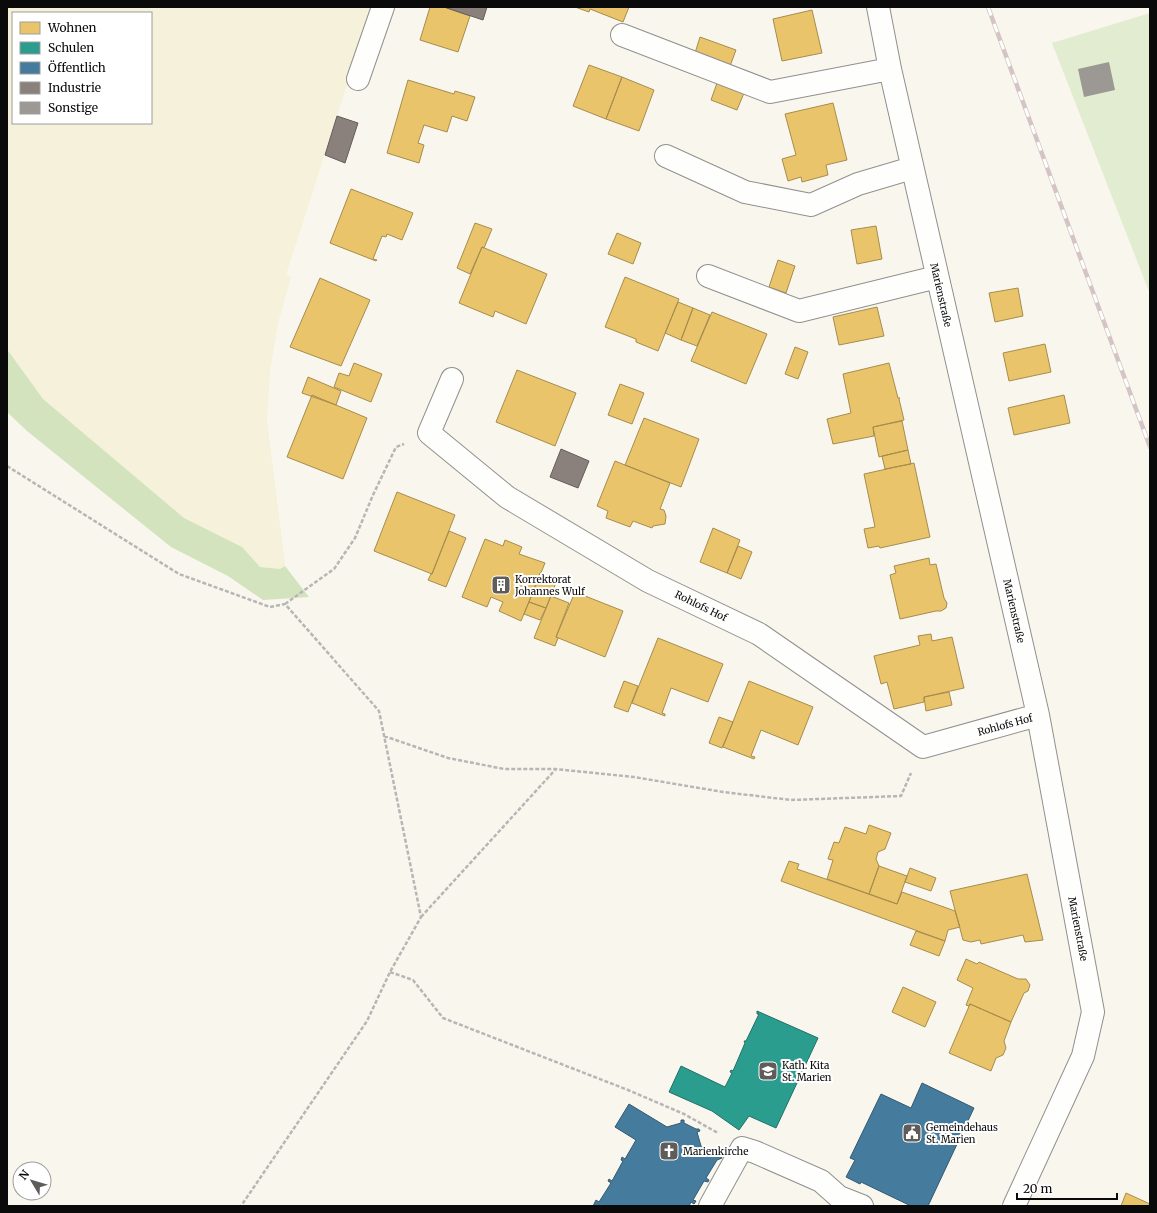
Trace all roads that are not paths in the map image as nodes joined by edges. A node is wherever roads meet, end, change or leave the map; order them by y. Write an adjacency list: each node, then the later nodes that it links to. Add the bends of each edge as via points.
1 (383, 7): 5 (street)
2 (878, 7): 4 (street, Marienstraße)
3 (622, 35): 4 (street, via 770,92)
4 (890, 69): 7 (street, Marienstraße)
5 (358, 79)
6 (666, 156): 7 (street, via 745,192 811,205 858,184)
7 (912, 168): 9 (street, Marienstraße)
8 (708, 276): 9 (street, via 799,311)
9 (937, 277): 11 (street, Marienstraße)
10 (452, 379): 11 (street, Rohlofs Hof, via 429,433 507,497 648,581 759,634 923,747)
11 (1038, 716): 14 (street, Marienstraße, via 1093,1012 1083,1056)
12 (710, 1206): 13 (street, via 742,1148 820,1181 839,1197)
13 (862, 1206)
14 (1014, 1206)

